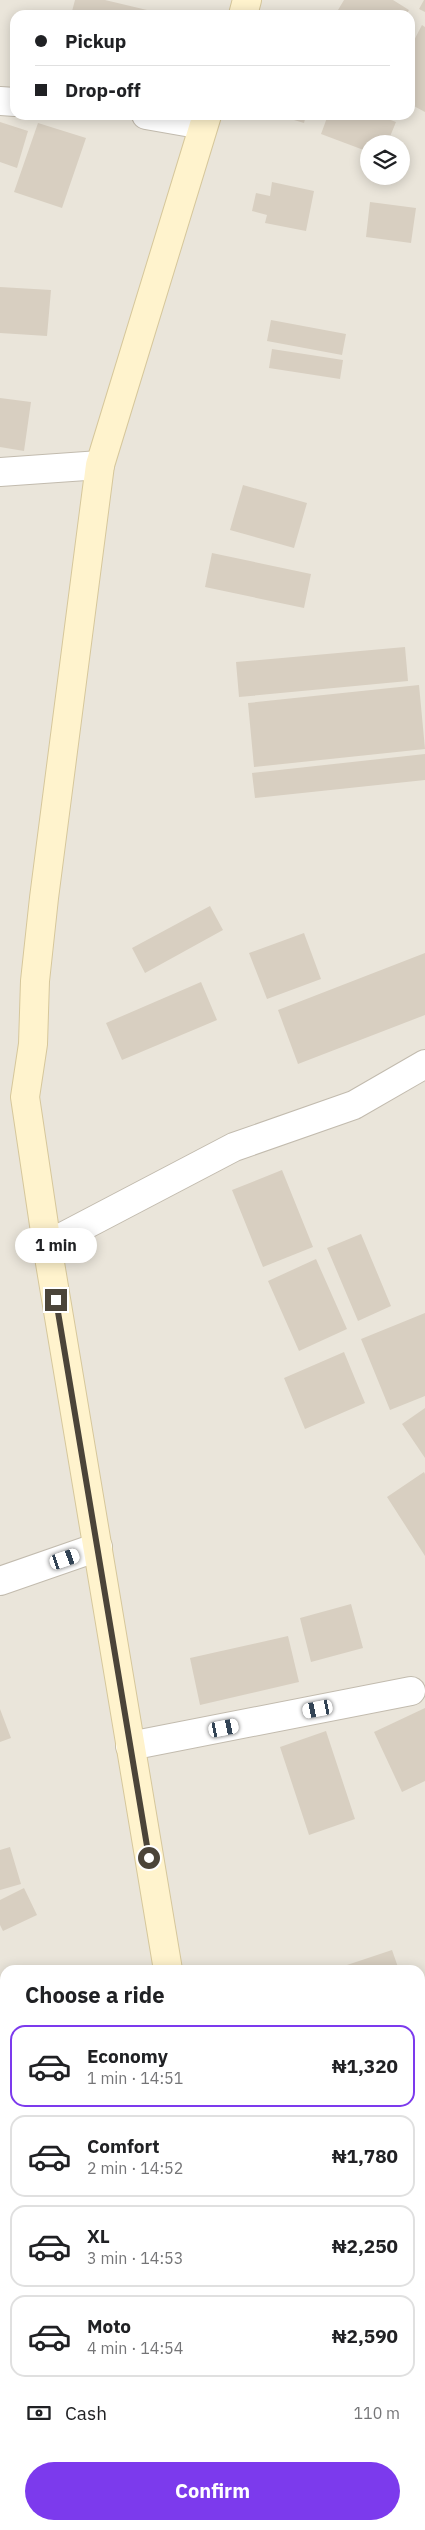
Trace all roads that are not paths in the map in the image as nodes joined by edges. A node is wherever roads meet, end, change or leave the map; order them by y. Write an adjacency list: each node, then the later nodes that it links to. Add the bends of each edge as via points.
1 (205, 120): 2 (street)
2 (100, 465): 3 (street); 5 (street, via 44,898 26,1097)
3 (0, 472)
4 (425, 1064): 5 (street, via 354,1105 234,1147)
5 (47, 1245): 6 (street)
6 (98, 1547): 7 (street); 9 (street)
7 (0, 1581)
8 (411, 1691): 9 (street)
9 (130, 1746): 10 (street)
10 (167, 1965)

